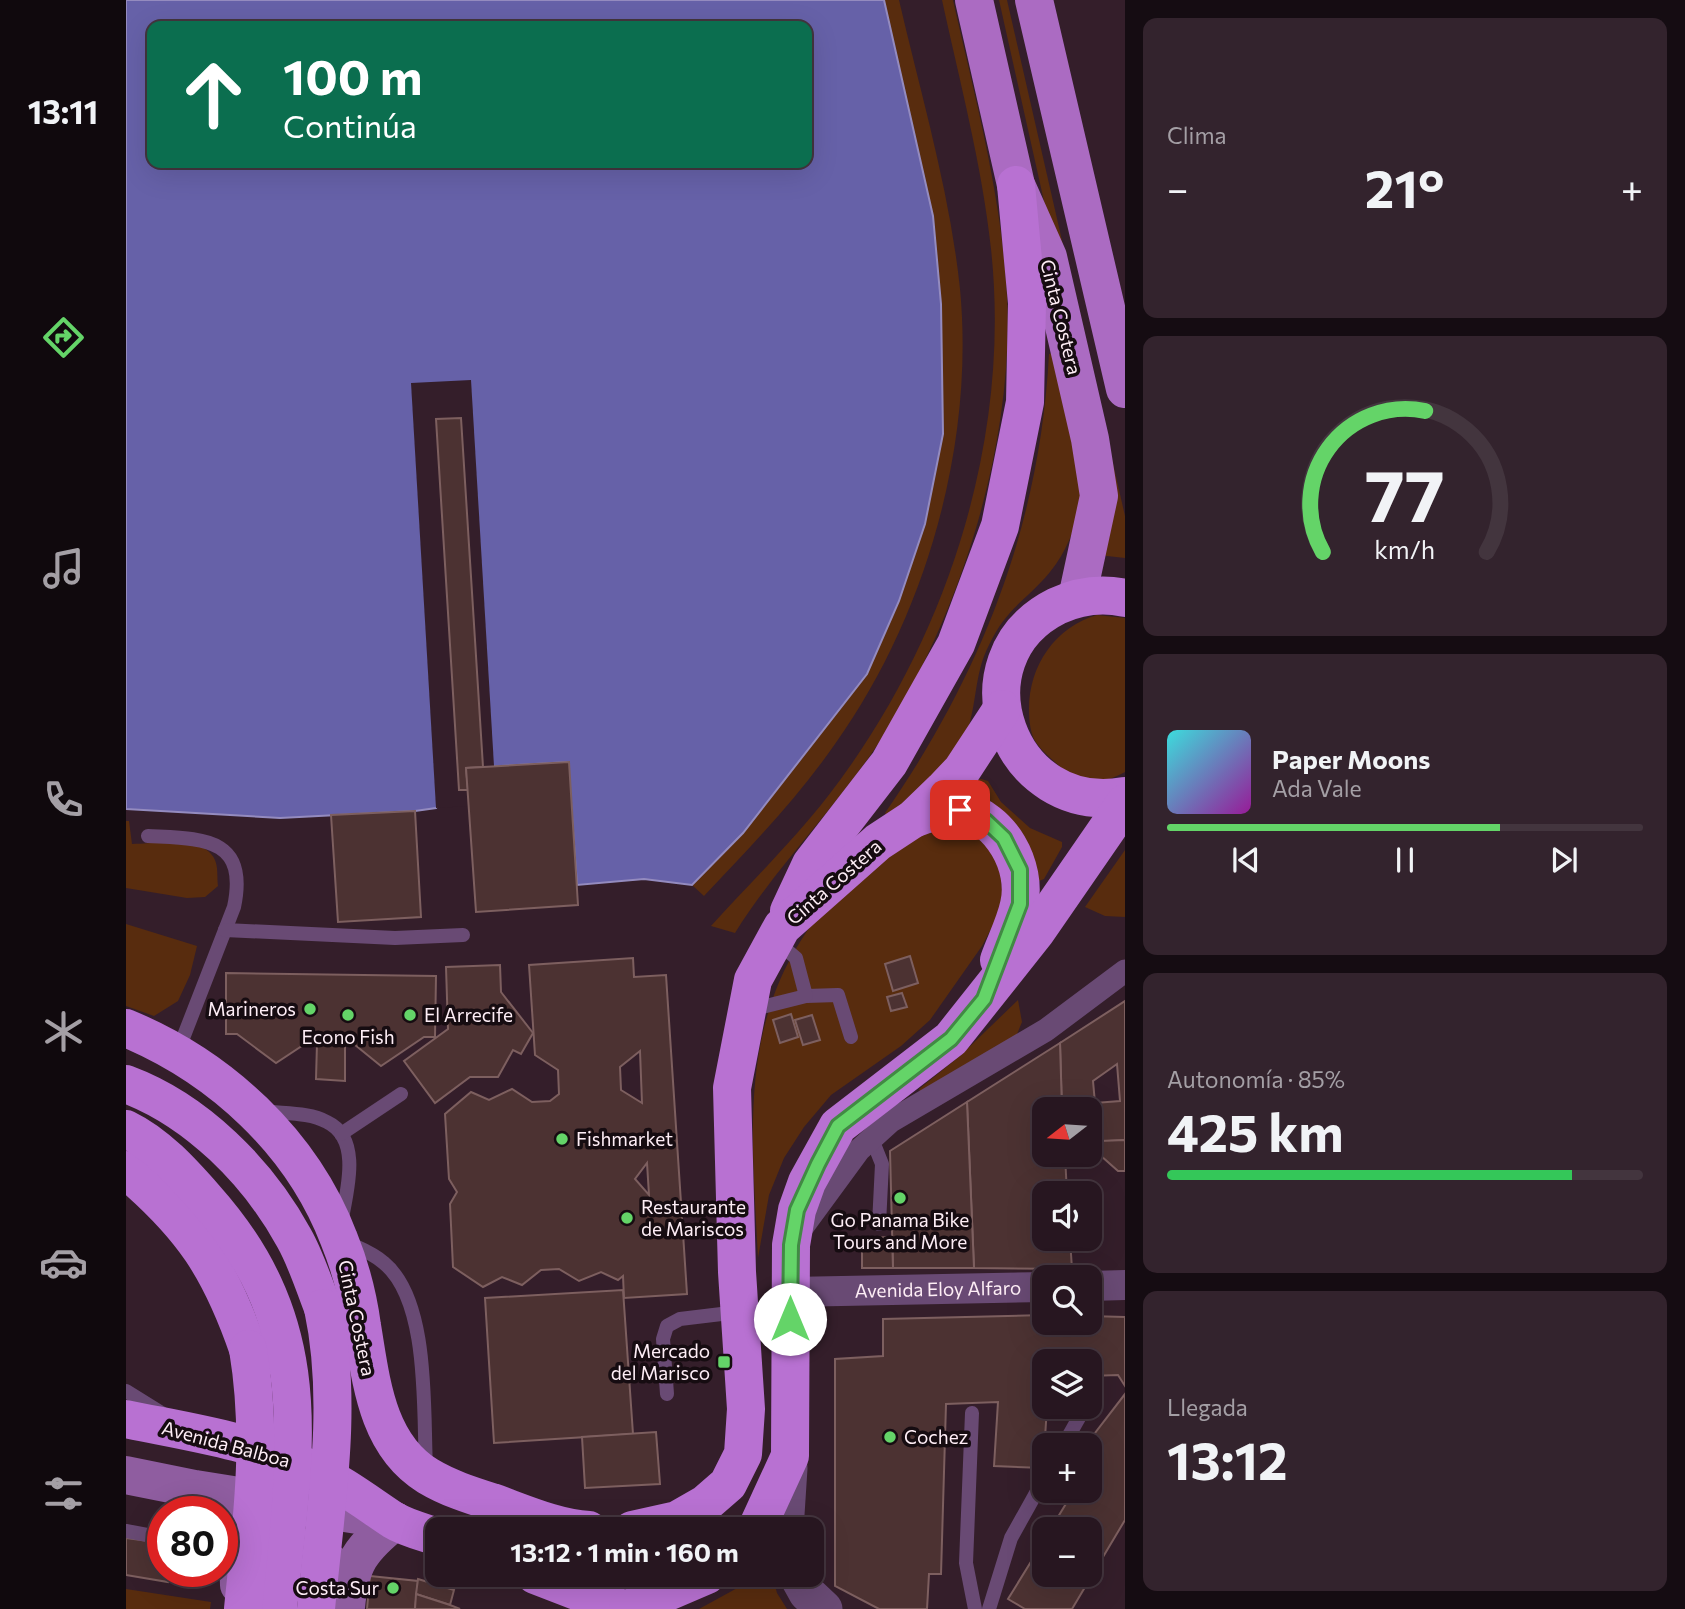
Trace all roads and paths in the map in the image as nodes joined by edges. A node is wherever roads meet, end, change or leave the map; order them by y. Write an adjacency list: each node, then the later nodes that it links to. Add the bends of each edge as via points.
1 (974, 0): 3 (main road, Cinta Costera)
2 (1034, 0): 4 (main road)
3 (1016, 186): 5 (main road, Cinta Costera, via 1048,257 1099,496); 13 (highway, via 1027,303 1025,402 1000,526 956,644 889,762 811,864)
4 (1124, 383)
5 (1077, 598): 6 (highway); 7 (highway, via 1042,615 1021,636 1005,671)
6 (1125, 598)
7 (1002, 709): 8 (highway, via 1017,750 1047,782 1088,797); 10 (highway, Cinta Costera, via 962,770)
8 (1125, 796)
9 (1125, 803): 17 (highway)
10 (913, 819): 13 (highway, Cinta Costera, via 878,842); 17 (highway, via 960,810 986,821 1004,838 1020,870 1020,904)
11 (148, 836): 12 (lane, via 203,839 230,855 238,888)
12 (225, 930): 14 (lane, via 396,938); 21 (lane)
13 (778, 934): 16 (lane, via 796,958); 18 (highway, Cinta Costera, via 753,980)
14 (463, 935)
15 (1125, 971): 27 (street, via 1046,1030 891,1121)
16 (806, 996): 18 (lane); 20 (lane, via 838,995)
17 (984, 999): 31 (highway, via 951,1039 838,1126 804,1191)
18 (746, 1011): 36 (highway, Cinta Costera, via 732,1088)
19 (126, 1028): 21 (highway, Cinta Costera)
20 (851, 1037)
21 (178, 1053): 24 (highway, Cinta Costera)
22 (126, 1084): 61 (highway, bridge, via 152,1094 192,1120 233,1156 271,1201 295,1239 323,1308 332,1349 334,1391)
23 (401, 1094): 26 (lane)
24 (253, 1110): 26 (lane, via 311,1117 329,1122); 30 (highway, Cinta Costera, via 307,1177)
25 (126, 1129): 64 (highway, bridge, via 184,1174 228,1223 262,1279 285,1339 294,1398)
26 (341, 1134): 30 (lane, via 349,1175)
27 (872, 1139): 29 (lane, via 882,1164); 31 (street, via 827,1192)
28 (126, 1170): 63 (highway, bridge, via 160,1199 200,1246 230,1297 248,1349 257,1400 257,1462)
29 (879, 1224)
30 (339, 1238): 44 (highway, Cinta Costera, via 362,1323 378,1412 398,1446); 44 (lane, via 386,1264 408,1298 420,1358)
31 (791, 1245): 35 (highway)
32 (1125, 1285): 33 (street)
33 (1102, 1286)
34 (1032, 1287): 35 (street, Avenida Eloy Alfaro)
35 (791, 1292): 42 (highway)
36 (739, 1311): 38 (lane, via 680,1319 667,1326 663,1339); 49 (highway, Cinta Costera, via 746,1409 744,1454 728,1483)
37 (126, 1391): 41 (lane)
38 (667, 1394)
39 (972, 1413): 67 (lane, via 966,1563)
40 (126, 1419): 41 (highway, Avenida Balboa)
41 (183, 1430): 52 (highway, Avenida Balboa, via 270,1452 311,1469)
42 (790, 1456): 50 (highway); 51 (street)
43 (126, 1475): 45 (main road, Avenida Balboa)
44 (426, 1475): 48 (highway, Cinta Costera)
45 (191, 1496)
46 (1032, 1501): 68 (lane, via 1011,1538)
47 (238, 1504): 52 (main road, Avenida Balboa)
48 (534, 1517)
49 (682, 1517)
50 (762, 1517)
51 (786, 1517)
52 (395, 1521): 54 (highway, Avenida Balboa); 61 (main road, via 362,1549)
53 (126, 1531): 55 (lane)
54 (425, 1532)
55 (147, 1535)
56 (238, 1556): 61 (main road, via 275,1544 313,1551 329,1562)
57 (237, 1587): 62 (main road)
58 (567, 1587): 65 (highway)
59 (678, 1587): 65 (highway)
60 (804, 1587): 66 (street)
61 (336, 1603)
62 (237, 1609)
63 (243, 1609)
64 (278, 1609)
65 (626, 1609)
66 (824, 1609)
67 (975, 1609)
68 (989, 1609)

